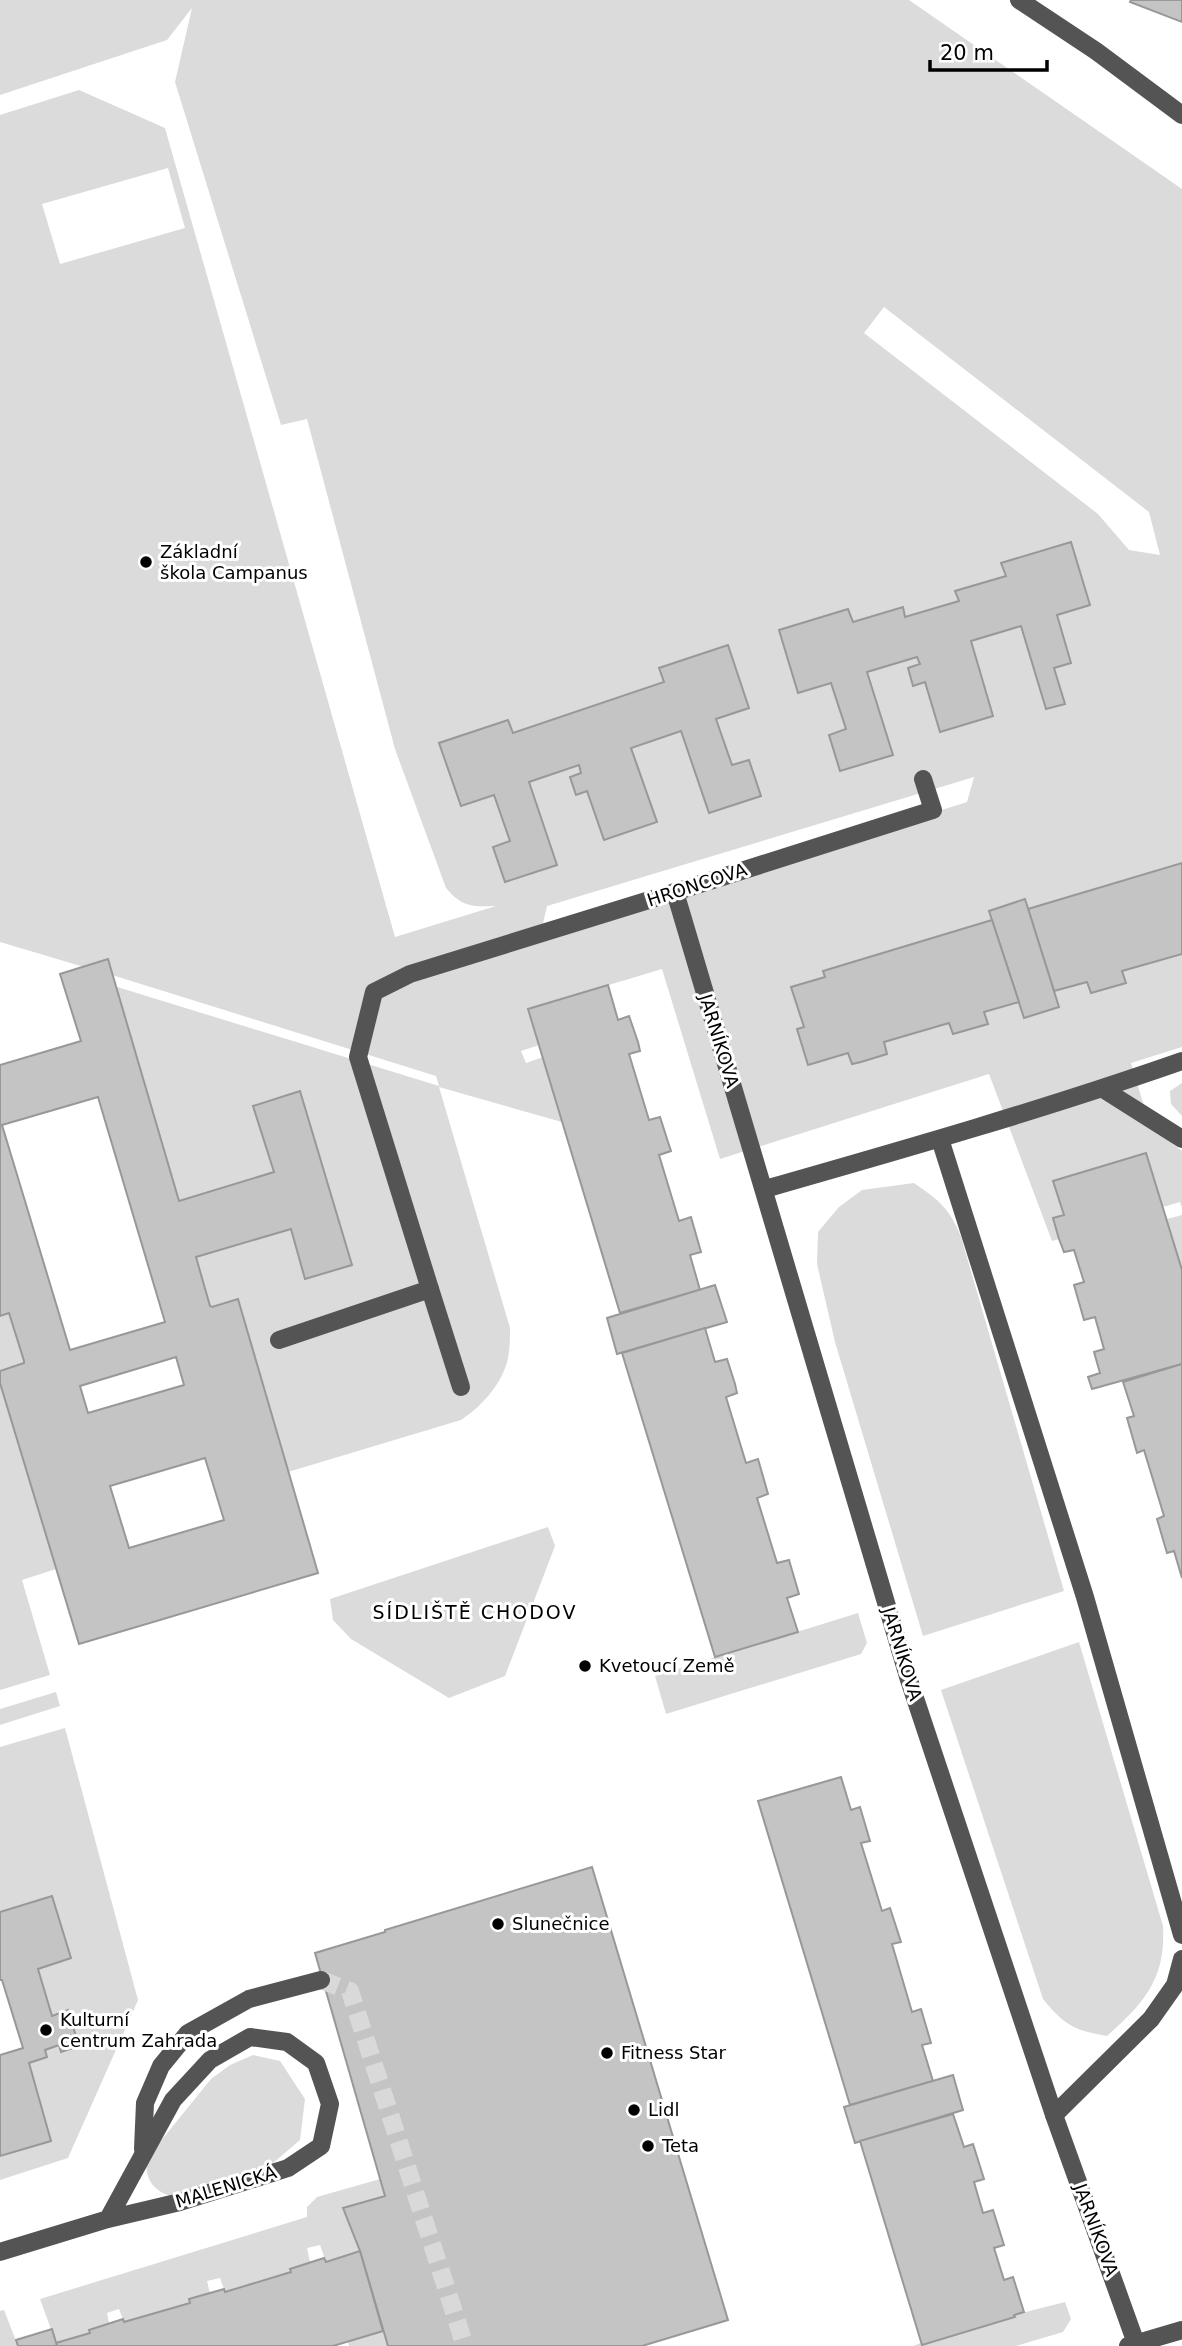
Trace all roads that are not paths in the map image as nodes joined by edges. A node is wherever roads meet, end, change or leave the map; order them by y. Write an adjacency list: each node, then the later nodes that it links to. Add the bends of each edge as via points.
1 (1019, 0): 2 (street)
2 (1182, 115)
3 (923, 779): 4 (street, HRONCOVA, via 933,810)
4 (675, 892): 9 (street, JARNÍKOVA); 10 (street, HRONCOVA, via 410,974 374,992 358,1057)
5 (1182, 1061): 6 (street)
6 (1103, 1089): 7 (street); 8 (street)
7 (940, 1139): 9 (street); 13 (street, via 1088,1606)
8 (1182, 1139)
9 (765, 1189): 16 (street, JARNÍKOVA, via 909,1680)
10 (430, 1289): 11 (street); 12 (street)
11 (279, 1340)
12 (461, 1387)
13 (1182, 1935)
14 (1182, 1959): 16 (street, via 1175,1985 1151,2020)
15 (320, 1980): 17 (street, via 248,1999 188,2033 161,2066 145,2103)
16 (1054, 2115): 21 (street, JARNÍKOVA)
17 (143, 2153): 18 (street, MALENICKÁ); 18 (street, MALENICKÁ, via 173,2100 210,2060 250,2037 287,2042 316,2063 330,2104 321,2146 288,2168)
18 (108, 2219): 19 (street, MALENICKÁ)
19 (0, 2252)
20 (1182, 2330): 21 (street)
21 (1134, 2345)

